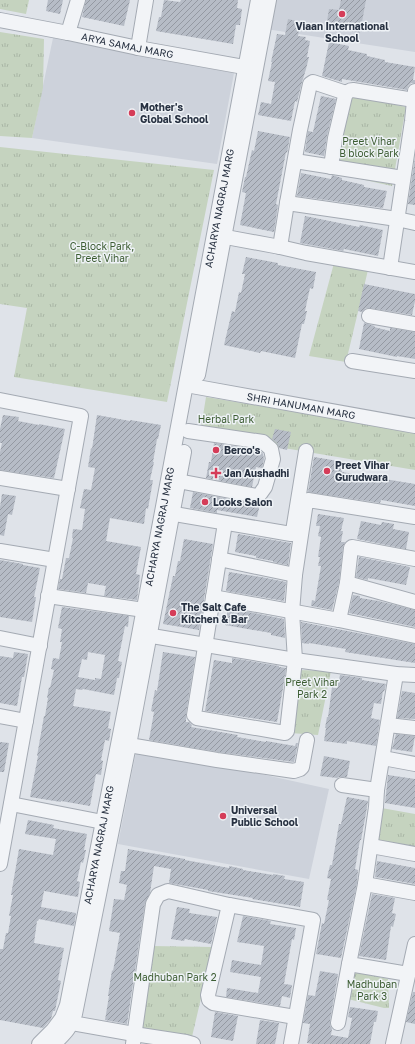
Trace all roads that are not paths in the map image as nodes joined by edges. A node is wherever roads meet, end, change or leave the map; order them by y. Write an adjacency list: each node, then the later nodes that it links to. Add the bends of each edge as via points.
1 (78, 0): 6 (street)
2 (146, 0): 7 (street)
3 (258, 0): 8 (street, ACHARYA NAGRAJ MARG)
4 (269, 0): 8 (street, ACHARYA NAGRAJ MARG)
5 (0, 20): 6 (street, ARYA SAMAJ MARG)
6 (68, 33): 7 (street, ARYA SAMAJ MARG)
7 (138, 48): 8 (street, ARYA SAMAJ MARG)
8 (251, 68): 17 (street, ACHARYA NAGRAJ MARG)
9 (346, 93): 10 (street, via 353,90); 11 (street, via 313,82 310,84); 12 (street)
10 (414, 96): 13 (street)
11 (295, 161): 12 (street); 14 (street)
12 (331, 168): 13 (street)
13 (403, 178): 15 (street)
14 (287, 203): 15 (street); 18 (street)
15 (397, 219): 16 (street); 19 (street)
16 (415, 223)
17 (219, 236): 18 (street); 25 (street, ACHARYA NAGRAJ MARG)
18 (280, 247): 19 (street)
19 (390, 268): 20 (street)
20 (415, 272)
21 (369, 316): 22 (street)
22 (415, 324)
23 (352, 361): 24 (street)
24 (415, 371)
25 (191, 386): 27 (street, SHRI HANUMAN MARG); 28 (street, ACHARYA NAGRAJ MARG); 33 (street, ACHARYA NAGRAJ MARG)
26 (0, 400): 32 (street, via 81,416)
27 (415, 426)
28 (188, 431): 31 (street, ACHARYA NAGRAJ MARG); 31 (street, via 263,442 271,449 273,459 265,487 256,496)
29 (306, 451): 35 (street, via 291,534)
30 (0, 478): 32 (street)
31 (178, 481): 33 (street, ACHARYA NAGRAJ MARG)
32 (68, 489): 39 (street)
33 (167, 513): 35 (street); 45 (street, ACHARYA NAGRAJ MARG); 48 (street, ACHARYA NAGRAJ MARG)
34 (415, 517): 40 (street, via 308,500)
35 (225, 523): 37 (street)
36 (0, 551): 39 (street)
37 (219, 559): 40 (street); 43 (street)
38 (415, 559): 41 (street, via 351,548)
39 (55, 560): 42 (street)
40 (295, 575): 46 (street)
41 (347, 583): 44 (street); 47 (street)
42 (48, 596): 45 (street); 52 (street)
43 (213, 597): 46 (street); 51 (street)
44 (415, 602)
45 (144, 610): 48 (street, ACHARYA NAGRAJ MARG)
46 (292, 612): 47 (street); 53 (street)
47 (339, 620): 49 (street)
48 (144, 635): 51 (street); 61 (street, ACHARYA NAGRAJ MARG); 67 (street, ACHARYA NAGRAJ MARG)
49 (415, 636)
50 (0, 638): 52 (street)
51 (205, 645): 53 (street); 53 (street, via 195,717 285,733)
52 (40, 646): 57 (street)
53 (296, 660): 54 (street)
54 (396, 674): 55 (street); 58 (street)
55 (415, 675)
56 (0, 716): 57 (street)
57 (26, 721): 66 (street)
58 (388, 725): 59 (street); 62 (street)
59 (415, 728)
60 (307, 740): 61 (street, via 302,767 294,771)
61 (129, 745): 67 (street, ACHARYA NAGRAJ MARG)
62 (383, 758): 63 (street); 65 (street)
63 (415, 764)
64 (342, 785): 65 (street)
65 (377, 790): 68 (street)
66 (11, 804): 67 (street); 70 (street)
67 (108, 823): 78 (street, ACHARYA NAGRAJ MARG, via 67,1005)
68 (371, 846): 69 (street); 71 (street)
69 (415, 854)
70 (0, 864)
71 (365, 884): 72 (street); 75 (street)
72 (415, 893)
73 (229, 905): 77 (street, via 313,920); 77 (street, via 208,995 209,1000 213,1003); 80 (street, via 168,891 158,895 153,904)
74 (415, 944): 76 (street)
75 (349, 964): 76 (street); 79 (street)
76 (408, 974): 85 (street)
77 (295, 1017): 84 (street)
78 (67, 1021): 80 (street); 82 (street, ACHARYA NAGRAJ MARG); 83 (street, ACHARYA NAGRAJ MARG, via 67,1032)
79 (338, 1023)
80 (134, 1039): 81 (street)
81 (188, 1043)
82 (39, 1044)
83 (54, 1044)
84 (290, 1044)
85 (393, 1044)

